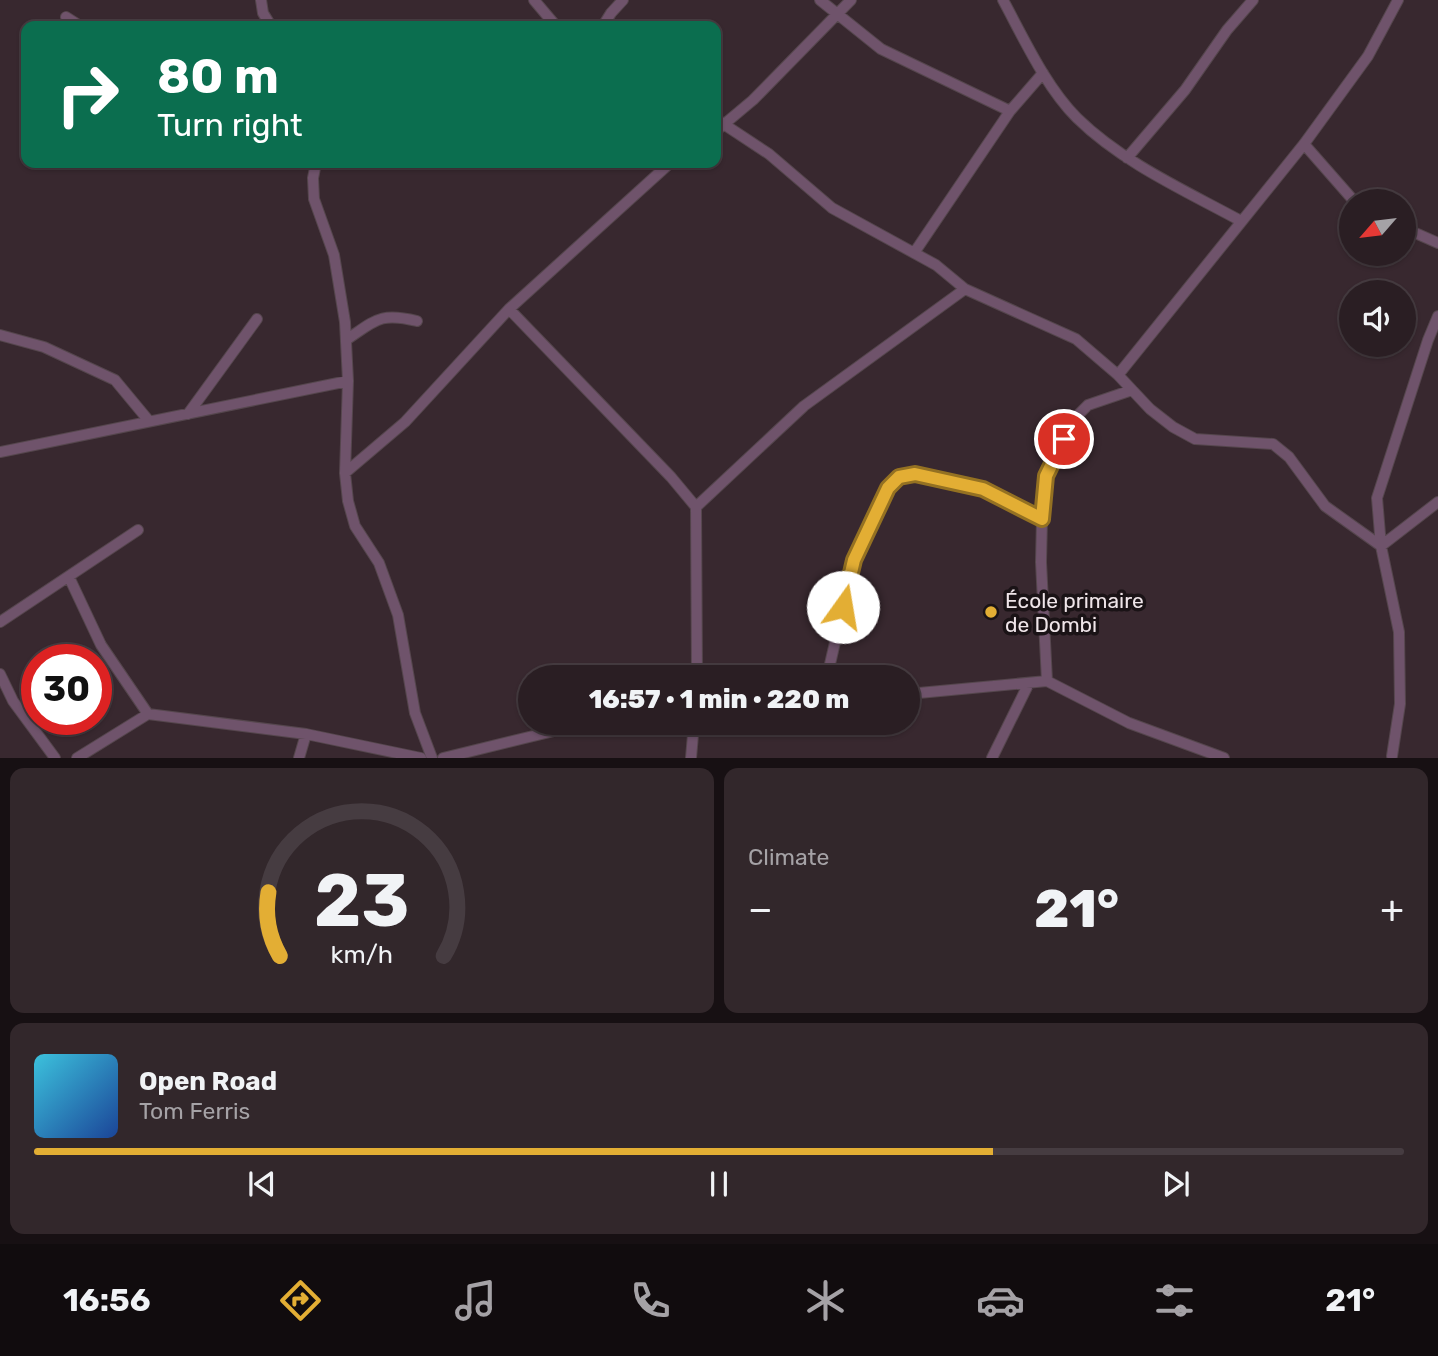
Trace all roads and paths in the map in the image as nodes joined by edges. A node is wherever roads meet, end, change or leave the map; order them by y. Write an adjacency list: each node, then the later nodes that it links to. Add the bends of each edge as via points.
1 (261, 0): 12 (street)
2 (534, 0): 13 (street)
3 (623, 0): 14 (street)
4 (820, 0): 9 (street)
5 (851, 0): 9 (street)
6 (1003, 0): 15 (street)
7 (1254, 0): 20 (street)
8 (1398, 0): 19 (street, via 1368,56)
9 (839, 15): 16 (street, via 881,49); 17 (street)
10 (66, 17): 11 (street)
11 (72, 21)
12 (268, 21)
13 (552, 21)
14 (606, 21)
15 (1043, 73): 16 (street); 20 (street, via 1077,118)
16 (1010, 111): 27 (street)
17 (721, 123)
18 (721, 126): 27 (street, via 769,154 832,208)
19 (1304, 144): 23 (street); 24 (street)
20 (1127, 158): 24 (street)
21 (315, 168): 34 (street, via 314,199 334,254)
22 (664, 168): 29 (street)
23 (1343, 189)
24 (1241, 221): 37 (street)
25 (1416, 233): 26 (street)
26 (1438, 243)
27 (914, 253): 28 (street)
28 (965, 289): 37 (street, via 1076,339); 45 (street, via 804,405)
29 (509, 309): 43 (street, via 405,422); 45 (street)
30 (1438, 316): 35 (street)
31 (257, 319): 40 (street)
32 (417, 321): 34 (street, via 395,316 377,319)
33 (0, 335): 41 (street, via 44,347 114,380)
34 (346, 340): 38 (street)
35 (1428, 340): 36 (street); 48 (street, via 1377,498)
36 (1438, 351)
37 (1118, 375): 39 (street)
38 (348, 381): 40 (street); 43 (street)
39 (1132, 390): 46 (street, via 1088,405 1073,420 1046,476); 48 (street, via 1173,428 1195,439 1273,444 1289,457 1325,506)
40 (188, 414): 41 (street)
41 (149, 421): 42 (street)
42 (0, 452)
43 (345, 473): 66 (street, via 355,526 379,563 398,615 415,713)
44 (1438, 502): 48 (street)
45 (696, 507): 51 (street)
46 (1042, 519): 52 (street, via 983,489 915,474 899,477 888,488 854,560); 54 (street)
47 (138, 530): 49 (street)
48 (1381, 546): 61 (street, via 1399,632 1400,704)
49 (69, 577): 50 (street); 57 (street, via 101,645)
50 (0, 622)
51 (697, 665)
52 (830, 665)
53 (0, 674): 62 (street, via 13,702)
54 (1047, 681): 55 (street); 70 (street, via 1129,723)
55 (1029, 683): 56 (street); 69 (street)
56 (920, 693)
57 (148, 714): 58 (street); 63 (street)
58 (306, 734): 64 (street); 65 (street)
59 (537, 735): 67 (street)
60 (693, 735): 68 (street)
61 (1394, 757)
62 (55, 758)
63 (76, 758)
64 (299, 758)
65 (421, 758)
66 (432, 758)
67 (443, 758)
68 (691, 758)
69 (992, 758)
70 (1224, 758)

